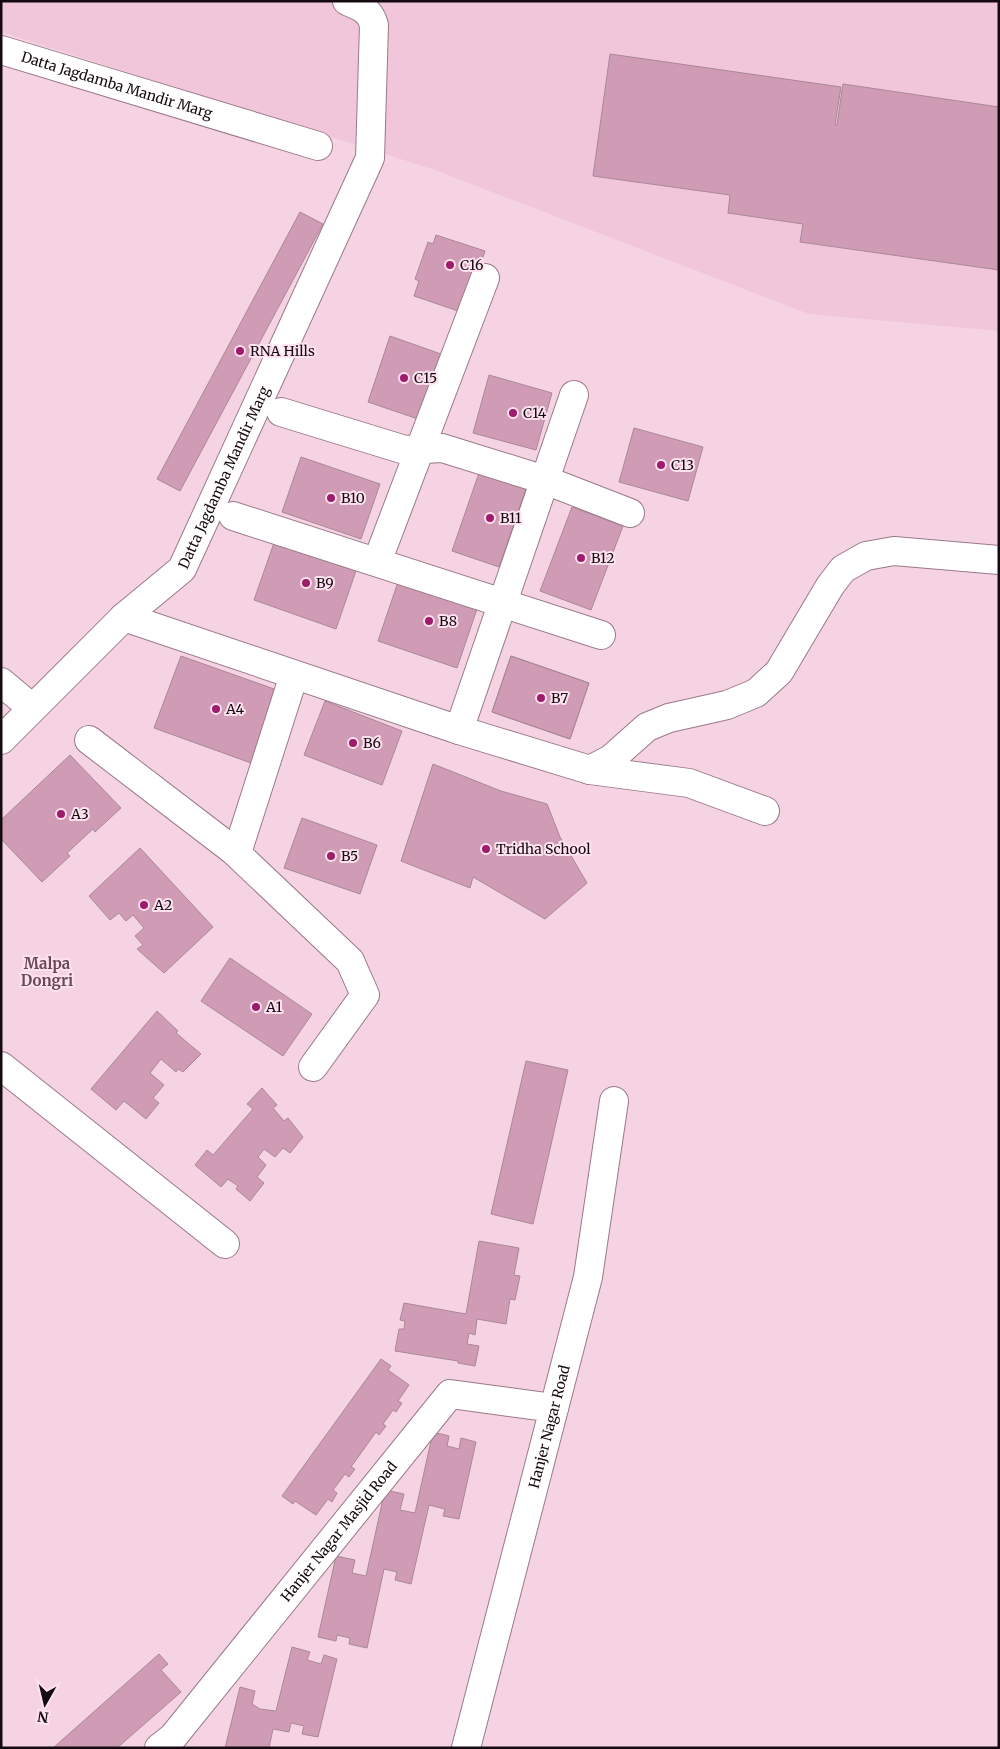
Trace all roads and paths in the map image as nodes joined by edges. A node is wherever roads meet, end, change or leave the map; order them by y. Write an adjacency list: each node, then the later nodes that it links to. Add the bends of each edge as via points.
1 (347, 1): 14 (street, Datta Jagdamba Mandir Marg, via 372,15 374,25 370,158 182,569)
2 (1, 50): 3 (street, Datta Jagdamba Mandir Marg)
3 (318, 146)
4 (485, 278): 7 (street)
5 (574, 395): 8 (street)
6 (281, 412): 7 (street, via 405,450)
7 (418, 449): 8 (street, via 442,448); 12 (street)
8 (545, 480): 9 (street); 13 (street)
9 (630, 512)
10 (233, 516): 12 (street)
11 (999, 560): 22 (street, via 894,552 866,556 843,569 779,672 756,694 648,727 611,759)
12 (377, 562): 13 (street)
13 (503, 602): 15 (street); 19 (street)
14 (124, 617): 16 (street); 18 (street, Datta Jagdamba Mandir Marg)
15 (601, 635)
16 (294, 675): 19 (street); 24 (street)
17 (1, 682): 18 (street)
18 (32, 708): 20 (street, Datta Jagdamba Mandir Marg)
19 (459, 730): 22 (street)
20 (1, 740)
21 (89, 740): 24 (street)
22 (590, 770): 23 (street, via 689,783)
23 (765, 811)
24 (236, 853): 26 (street, via 350,961 365,995)
25 (1, 1066): 28 (street)
26 (313, 1067)
27 (614, 1101): 29 (street, Hanjer Nagar Road, via 588,1278)
28 (225, 1244)
29 (554, 1408): 30 (street, Hanjer Nagar Masjid Road, via 450,1394 173,1737); 31 (street, Hanjer Nagar Road)
30 (159, 1748)
31 (466, 1748)

